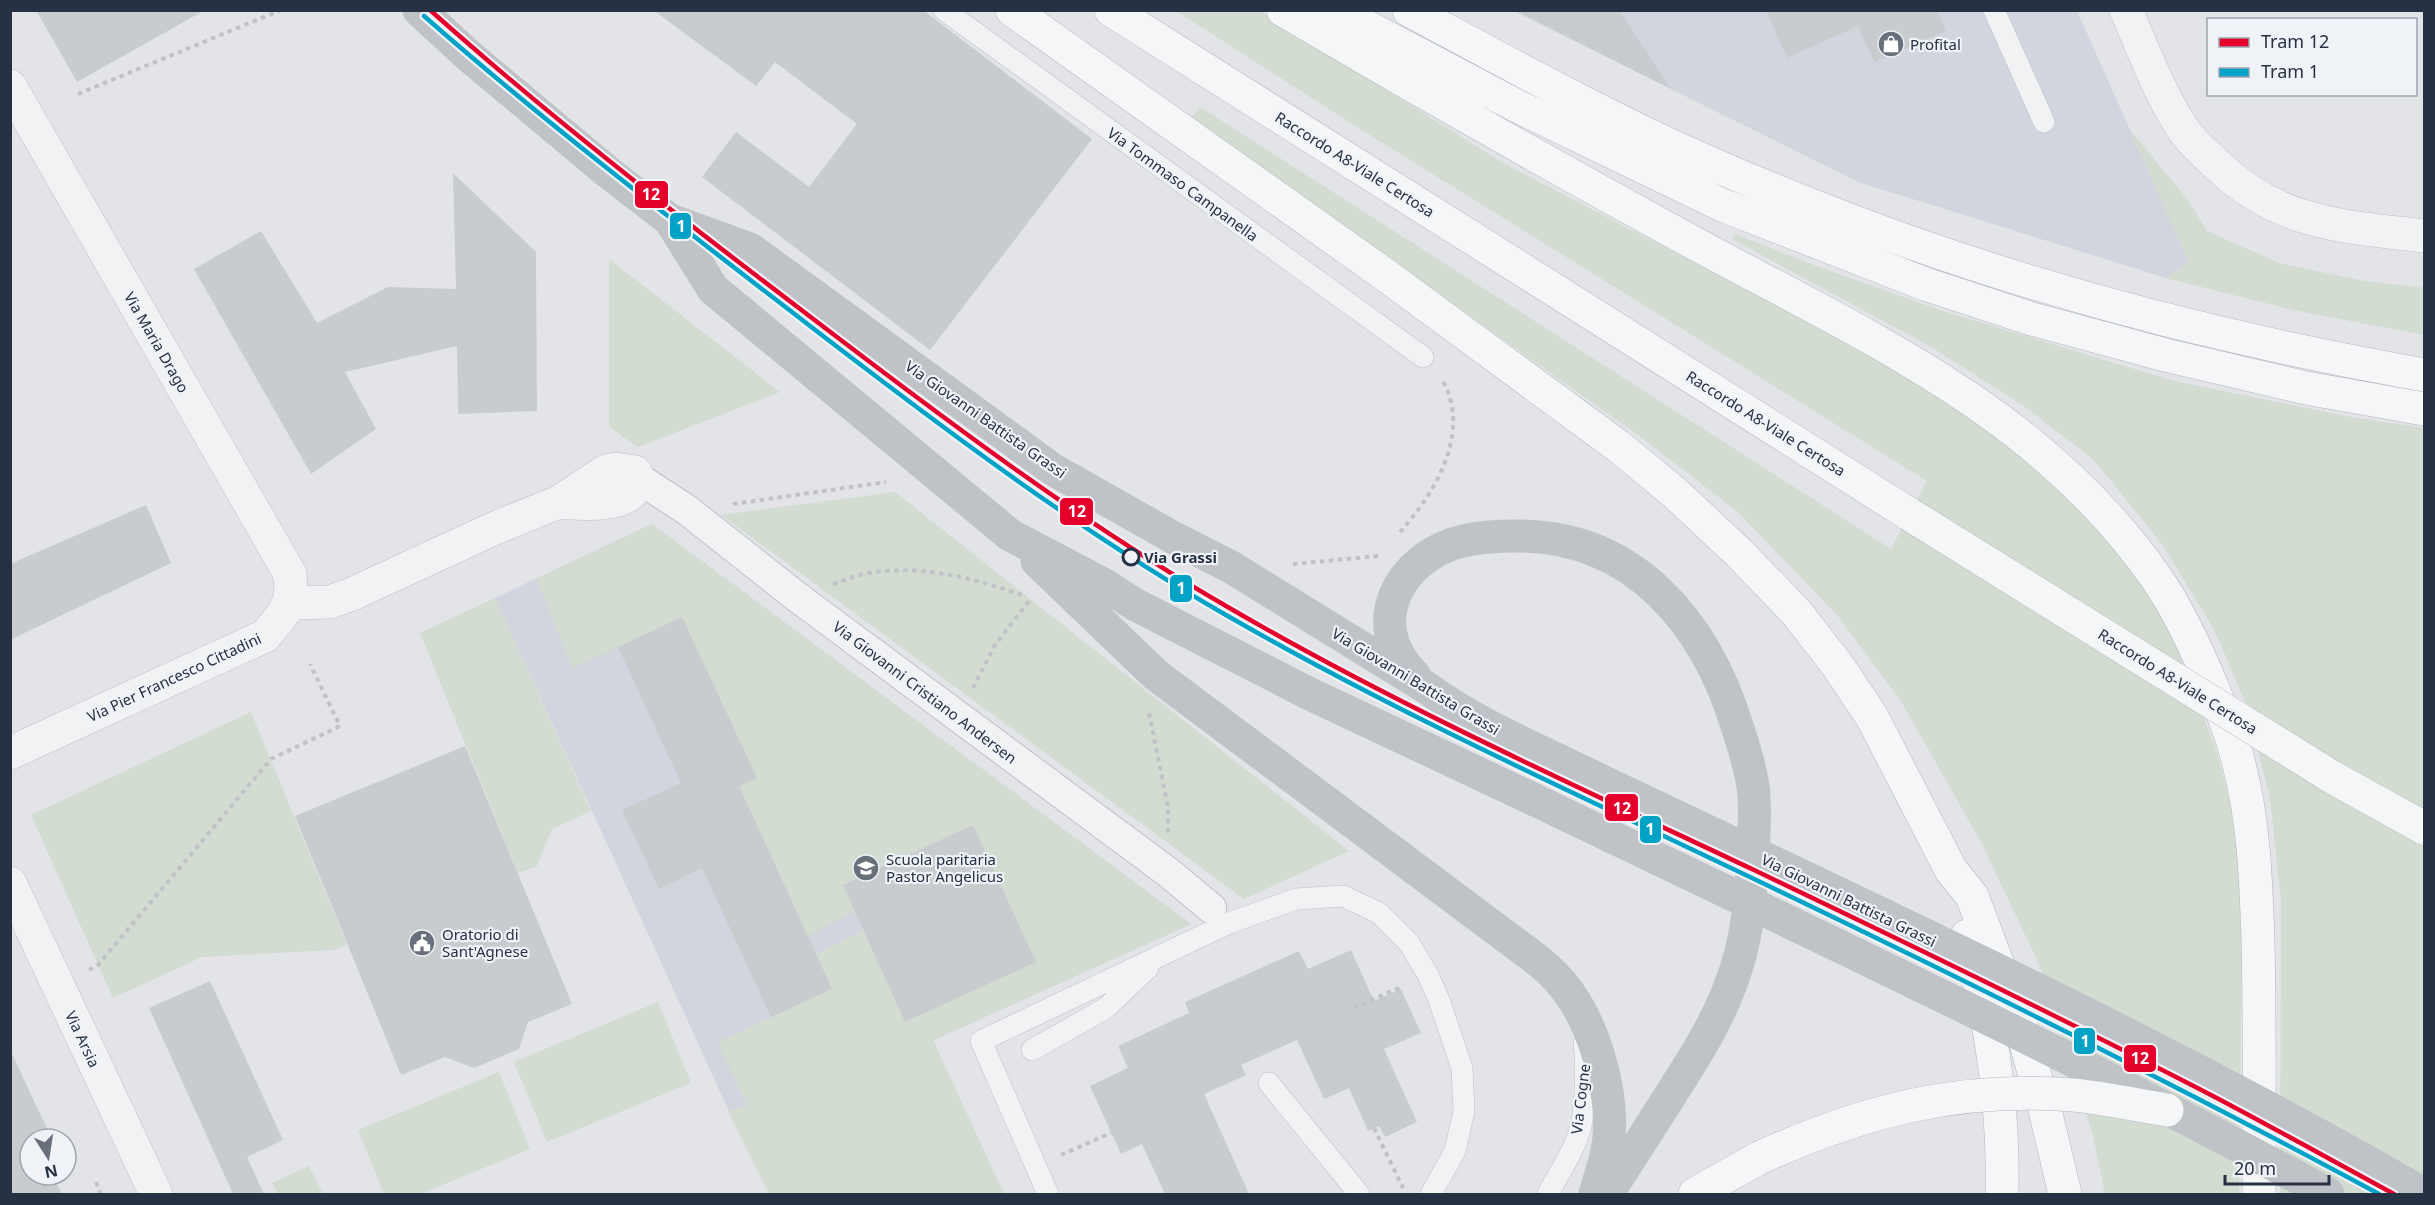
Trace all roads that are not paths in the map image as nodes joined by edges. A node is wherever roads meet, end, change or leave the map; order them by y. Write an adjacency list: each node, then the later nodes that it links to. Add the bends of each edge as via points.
1 (419, 10): 12 (main road, Via Giovanni Battista Grassi, via 469,56)
2 (944, 10): 14 (lane, Via Tommaso Campanella)
3 (1012, 10): 23 (highway, via 1384,274 1675,493 1796,612 1838,666 1872,717)
4 (1111, 10): 22 (highway, Raccordo A8-Viale Certosa, bridge, via 1909,514 2332,777)
5 (1283, 10): 41 (highway, via 1496,135 1924,368 2016,430 2080,487 2130,542 2159,581 2196,651 2230,732 2250,816 2260,1002)
6 (1335, 10): 16 (highway, via 1527,111 1722,205 1925,284 2165,356 2306,388)
7 (1409, 10): 15 (highway, via 1613,118 1807,204 1995,271 2110,305 2337,360)
8 (1994, 10): 11 (lane)
9 (2126, 10): 13 (street, via 2182,129 2250,193 2315,221)
10 (10, 86): 19 (street, Via Maria Drago, via 290,574)
11 (2044, 122)
12 (670, 220): 18 (main road, Via Giovanni Battista Grassi, via 713,290); 20 (main road, Via Giovanni Battista Grassi, via 750,249 1052,469 1231,567)
13 (2424, 236)
14 (1423, 357)
15 (2424, 375)
16 (2424, 408)
17 (638, 478): 19 (street, via 633,491 621,499 597,504 559,502 352,594 330,602); 25 (street, Via Giovanni Cristiano Andersen, via 687,510)
18 (1010, 535): 27 (main road, via 1156,675 1544,965); 30 (main road, Via Giovanni Battista Grassi, bridge, via 1310,694 1973,1010)
19 (290, 603): 21 (street, Via Pier Francesco Cittadini, via 265,636)
20 (1427, 688): 37 (main road, via 1398,657 1389,625 1395,596 1407,573 1436,550 1464,541 1534,536 1569,540 1600,552 1654,585 1696,634 1733,712 1752,782 1756,814 1745,938 1708,1036); 43 (main road, Via Giovanni Battista Grassi, bridge, via 1487,726 2006,975 2224,1085)
21 (10, 753)
22 (2424, 828)
23 (1951, 870): 39 (highway, via 1992,1041 2002,1113); 40 (highway, via 1972,896 2021,1026)
24 (10, 883): 31 (street, Via Arsia)
25 (1211, 908)
26 (1160, 956): 28 (lane, via 1106,1008); 32 (lane, via 981,1041); 34 (lane, via 1229,923 1296,899 1343,896 1378,913 1409,943 1428,975 1462,1068 1464,1111 1455,1150)
27 (1572, 999): 35 (lane, Via Cogne, via 1583,1035 1585,1086 1578,1136); 36 (main road, via 1591,1034 1608,1091 1609,1138)
28 (1032, 1050)
29 (1269, 1083): 33 (lane)
30 (2167, 1110): 38 (highway, bridge, via 2072,1095 2020,1094 1935,1101 1823,1130 1759,1158); 42 (main road, Via Giovanni Battista Grassi, bridge)
31 (156, 1194)
32 (1048, 1194)
33 (1359, 1194)
34 (1431, 1194)
35 (1548, 1194)
36 (1595, 1194)
37 (1607, 1194)
38 (1695, 1194)
39 (2002, 1194)
40 (2065, 1194)
41 (2259, 1194)
42 (2328, 1194)
43 (2424, 1194)

